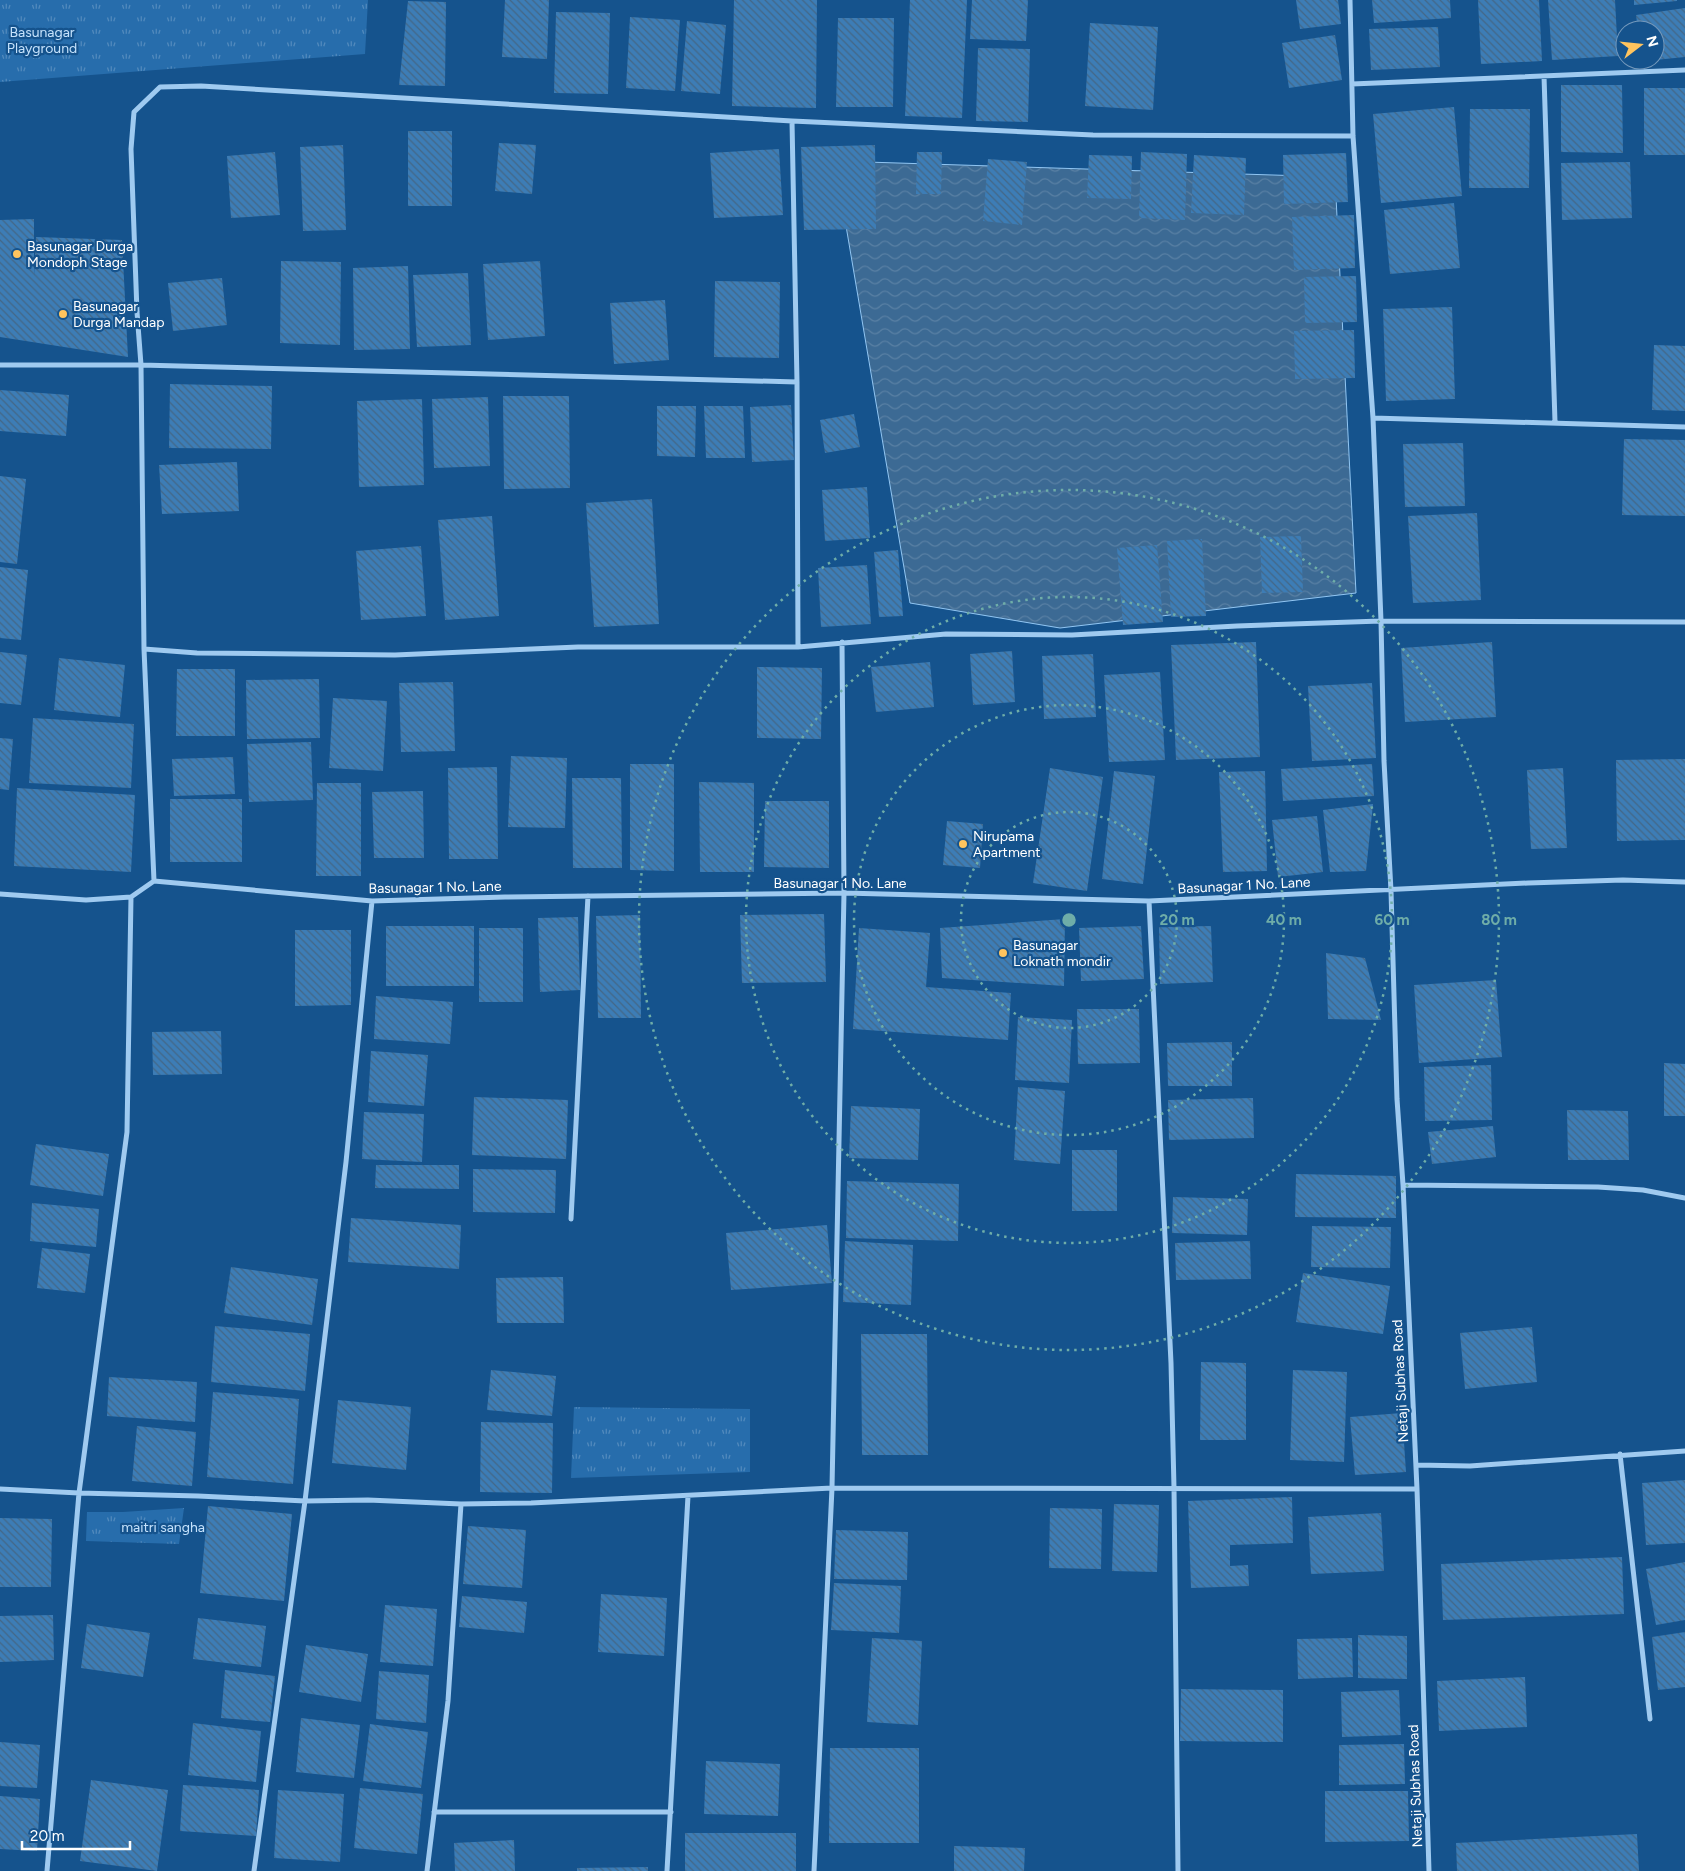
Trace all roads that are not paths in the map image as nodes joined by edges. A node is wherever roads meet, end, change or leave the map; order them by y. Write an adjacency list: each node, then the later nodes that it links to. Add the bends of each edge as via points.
1 (1350, 0): 4 (street, Netaji Subhas Road)
2 (1685, 70): 3 (street)
3 (1544, 76): 4 (street); 11 (street)
4 (1352, 84): 6 (street, Netaji Subhas Road)
5 (792, 121): 6 (street, via 1094,135); 8 (street, via 200,86 160,88 134,112 132,140); 9 (street)
6 (1353, 136): 10 (street, Netaji Subhas Road)
7 (0, 365): 8 (street)
8 (141, 365): 9 (street); 17 (street)
9 (797, 382): 16 (street)
10 (1373, 418): 11 (street); 13 (street, Netaji Subhas Road)
11 (1555, 422): 12 (street)
12 (1685, 427)
13 (1381, 621): 14 (street); 15 (street, via 1072,634 946,634); 20 (street, Netaji Subhas Road)
14 (1685, 622)
15 (842, 642): 16 (street); 21 (street)
16 (798, 647): 17 (street, via 578,647 395,655)
17 (144, 650): 18 (street)
18 (154, 881): 24 (street); 25 (street, Basunagar 1 No. Lane)
19 (1685, 882): 20 (street, Basunagar 1 No. Lane, via 1528,882)
20 (1391, 891): 26 (street, Basunagar 1 No. Lane, via 1268,894); 27 (street, Netaji Subhas Road)
21 (844, 893): 23 (street, Basunagar 1 No. Lane); 26 (street, Basunagar 1 No. Lane); 33 (street)
22 (0, 894): 24 (street, via 86,900)
23 (588, 896): 25 (street, Basunagar 1 No. Lane); 29 (street)
24 (131, 897): 37 (street, via 127,1132)
25 (372, 901): 39 (street, via 346,1162)
26 (1149, 902): 34 (street)
27 (1402, 1184): 28 (street, via 1598,1187 1642,1190); 32 (street, Netaji Subhas Road)
28 (1685, 1198)
29 (572, 1219)
30 (1685, 1451): 31 (street)
31 (1620, 1454): 32 (street, via 1470,1466); 41 (street)
32 (1416, 1465): 36 (street, Netaji Subhas Road)
33 (832, 1488): 34 (street); 38 (street); 48 (street)
34 (1174, 1488): 36 (street); 49 (street)
35 (0, 1489): 37 (street)
36 (1417, 1489): 50 (street, Netaji Subhas Road)
37 (79, 1493): 39 (street); 44 (street)
38 (688, 1496): 40 (street); 43 (street)
39 (306, 1501): 40 (street); 45 (street)
40 (461, 1504): 42 (street, via 448,1701)
41 (1650, 1719)
42 (434, 1812): 43 (street); 46 (street)
43 (671, 1812): 47 (street)
44 (47, 1871)
45 (254, 1871)
46 (427, 1871)
47 (667, 1871)
48 (814, 1871)
49 (1178, 1871)
50 (1430, 1871)

